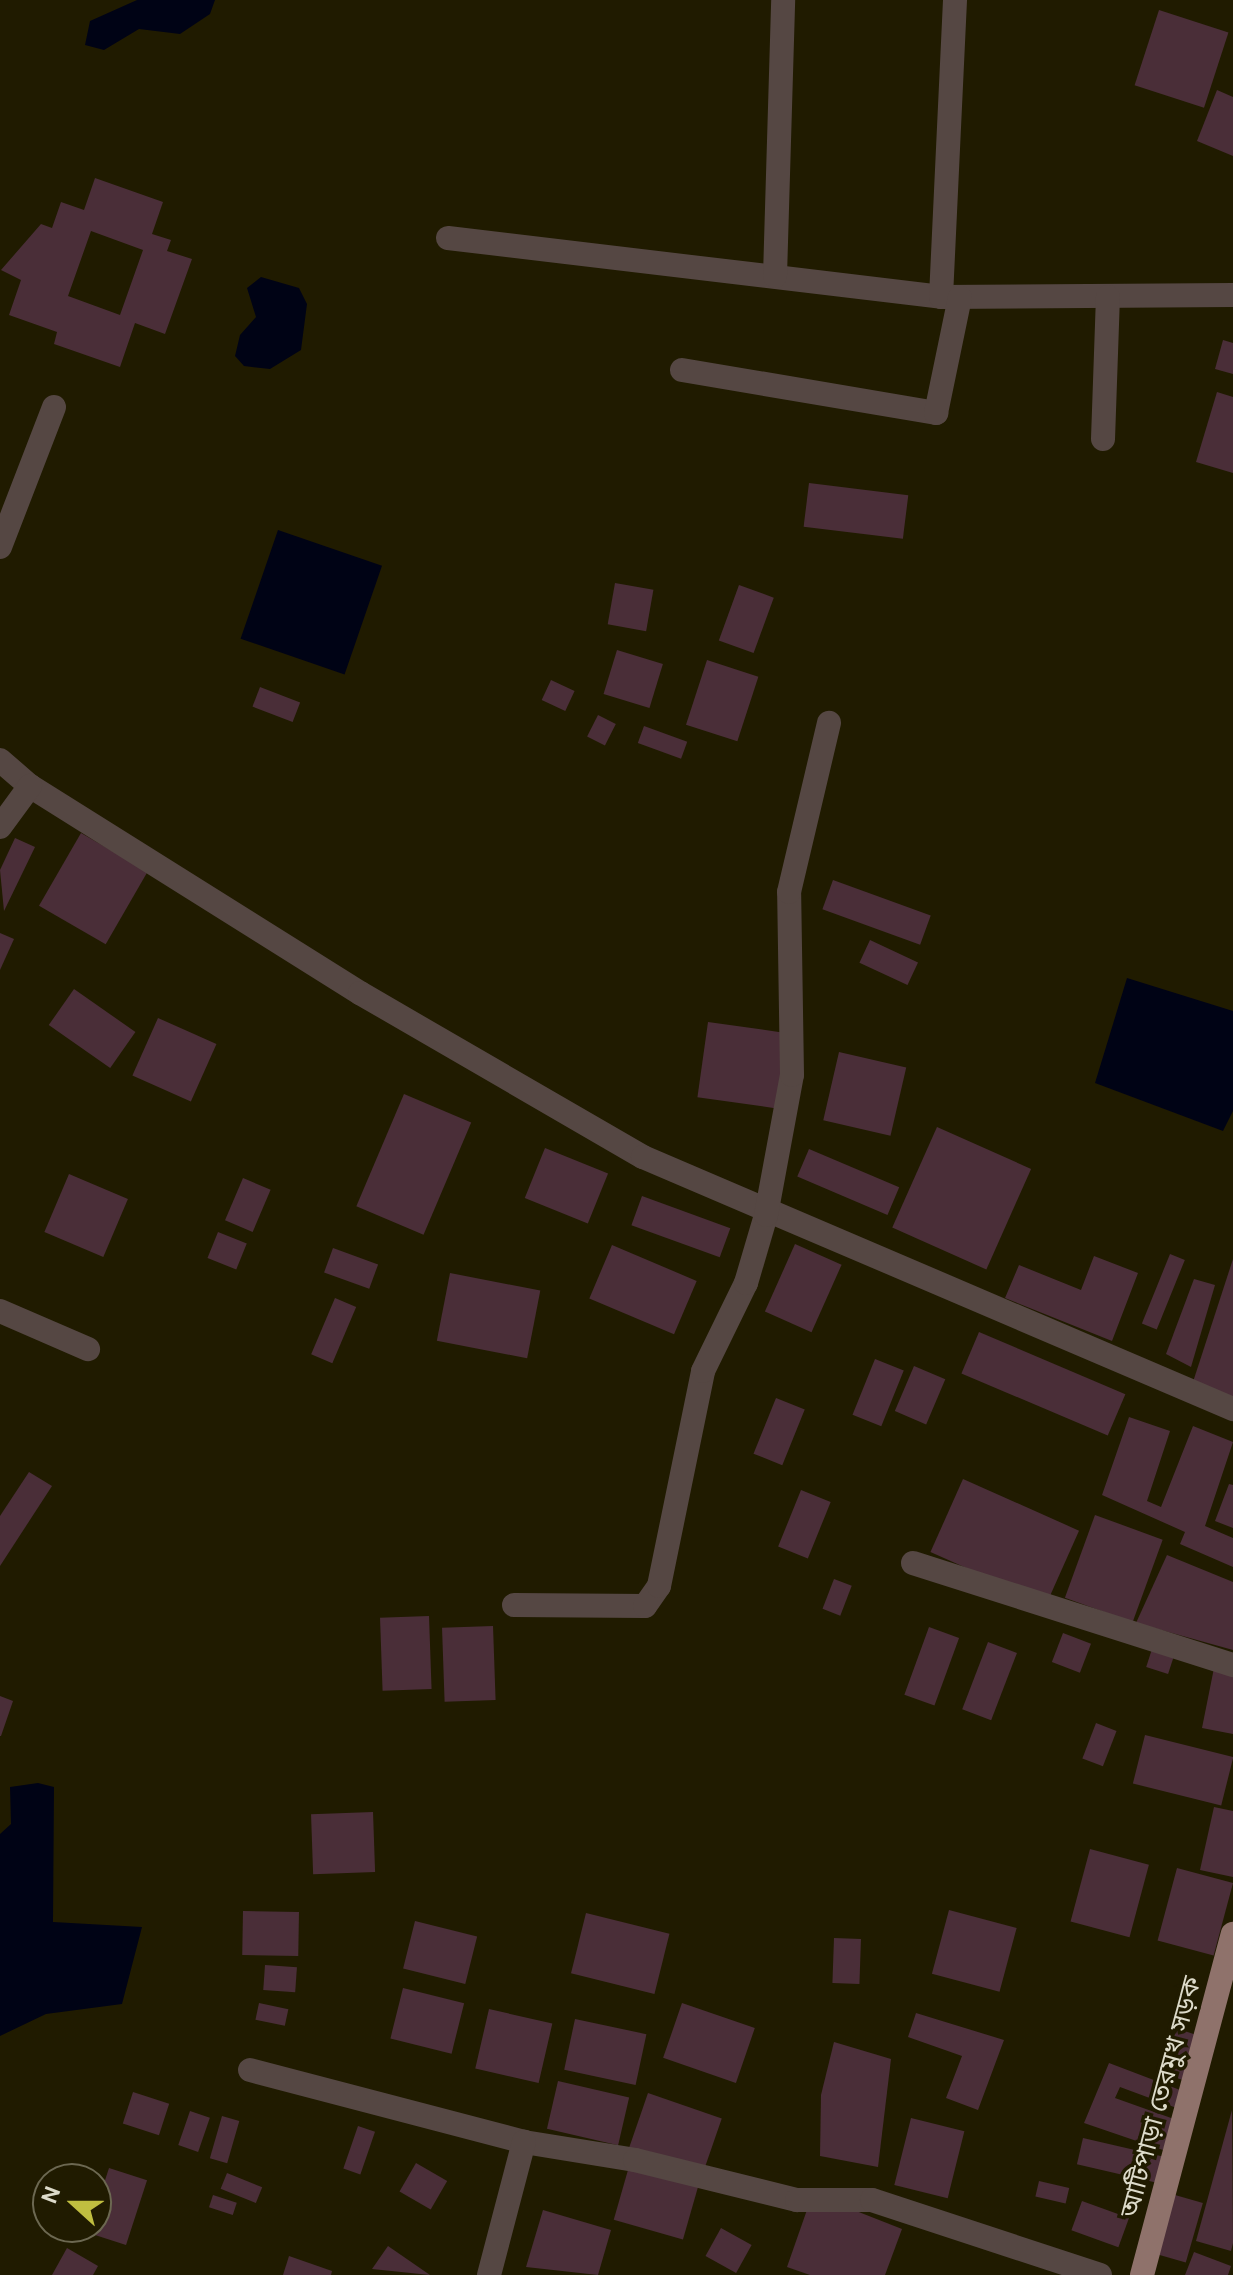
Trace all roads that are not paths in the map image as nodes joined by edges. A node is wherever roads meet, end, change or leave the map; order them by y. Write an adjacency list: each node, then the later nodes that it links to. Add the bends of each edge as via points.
1 (783, 0): 4 (street)
2 (955, 0): 6 (street)
3 (448, 238): 4 (street)
4 (775, 276): 6 (street)
5 (1233, 295): 7 (street)
6 (951, 297): 7 (street); 8 (street, via 936,413)
7 (1108, 297): 10 (street)
8 (682, 370)
9 (54, 407): 11 (street)
10 (1103, 439)
11 (0, 547)
12 (829, 723): 16 (street, via 789,892 792,1075)
13 (0, 760): 14 (street)
14 (30, 786): 15 (street); 16 (street, via 360,993 643,1157)
15 (0, 827)
16 (766, 1215): 19 (street); 21 (street, via 746,1283 703,1371 659,1586 645,1606)
17 (0, 1311): 18 (street)
18 (88, 1349)
19 (1233, 1409)
20 (913, 1563): 22 (street)
21 (514, 1605)
22 (1233, 1665)
23 (1233, 1934): 28 (main road, আটিপাড়া তেরমুখ সড়ক)
24 (250, 2070): 25 (street)
25 (524, 2142): 26 (street); 27 (street, via 635,2160 797,2200 872,2200)
26 (489, 2275)
27 (1100, 2275)
28 (1142, 2275)

